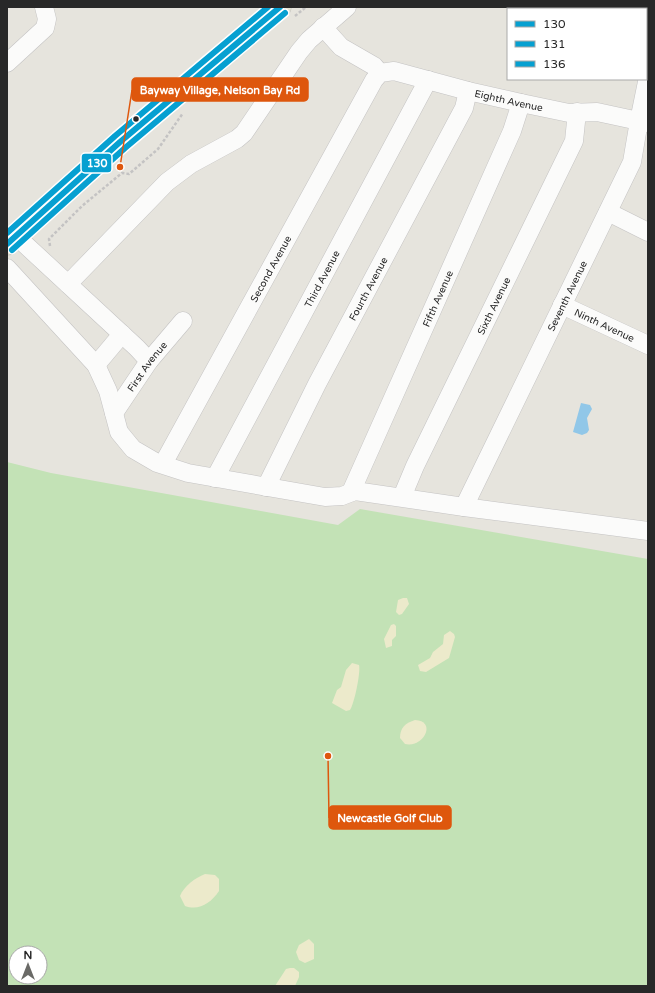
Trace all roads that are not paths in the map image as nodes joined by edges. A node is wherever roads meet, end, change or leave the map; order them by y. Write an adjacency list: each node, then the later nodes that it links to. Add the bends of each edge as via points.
1 (44, 7): 5 (lane, via 47,19 45,28)
2 (280, 7): 15 (main road, via 120,142)
3 (347, 7): 4 (lane)
4 (324, 27): 6 (lane, via 341,47 374,66); 17 (lane, via 296,56 244,133 191,164 167,182)
5 (7, 63)
6 (380, 73): 8 (lane, Eighth Avenue, via 394,70); 25 (lane, Second Avenue)
7 (648, 77): 12 (lane, Seventh Avenue)
8 (428, 80): 9 (lane, Eighth Avenue); 26 (lane, Third Avenue)
9 (468, 91): 10 (lane, Eighth Avenue); 27 (lane, Fourth Avenue, via 464,108 317,384)
10 (521, 103): 11 (lane, Eighth Avenue, via 569,113); 28 (lane, Fifth Avenue, via 512,131)
11 (577, 112): 12 (lane, Eighth Avenue, via 597,112); 29 (lane, Sixth Avenue, via 574,141 415,466)
12 (643, 122): 13 (lane, Seventh Avenue, via 632,162)
13 (608, 212): 14 (lane); 18 (lane, Seventh Avenue)
14 (648, 232)
15 (11, 240): 17 (lane, via 50,267)
16 (7, 268): 23 (lane)
17 (68, 284): 20 (lane)
18 (562, 304): 21 (lane, Ninth Avenue); 30 (lane, Seventh Avenue)
19 (183, 321): 22 (lane, First Avenue)
20 (122, 334): 22 (lane); 23 (lane)
21 (648, 345)
22 (149, 361): 24 (lane, First Avenue)
23 (96, 365): 24 (lane, via 108,391)
24 (114, 413): 25 (lane, via 119,432 125,441 143,456)
25 (162, 464): 26 (lane, via 188,473)
26 (215, 478): 27 (lane)
27 (266, 487): 28 (lane, via 325,497 342,496)
28 (351, 492): 29 (lane, via 363,491)
29 (402, 498): 30 (lane)
30 (464, 507): 31 (lane)
31 (648, 531)

